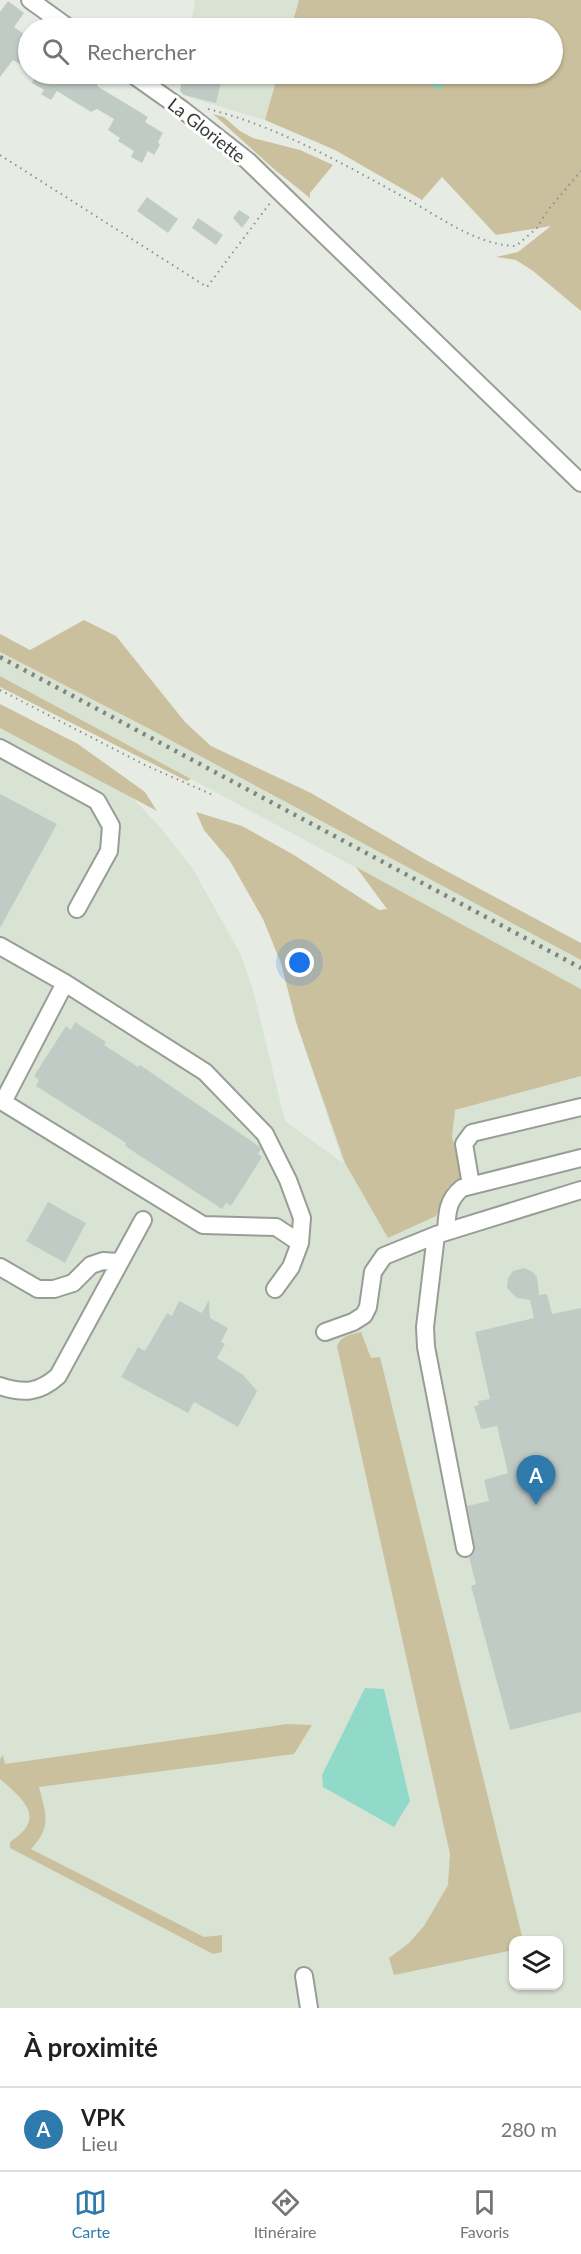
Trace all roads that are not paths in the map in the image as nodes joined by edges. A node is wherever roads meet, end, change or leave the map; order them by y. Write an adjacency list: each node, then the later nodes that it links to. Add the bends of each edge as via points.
1 (30, 0): 2 (street)
2 (55, 18)
3 (146, 84): 4 (street, La Gloriette, via 248,161)
4 (581, 483)
5 (0, 748): 6 (street, via 97,801 111,826 109,851)
6 (77, 909)
7 (0, 946): 8 (street)
8 (65, 983): 15 (street, via 205,1072 265,1134 302,1218); 15 (street, via 3,1102 203,1225 276,1227)
9 (581, 1107): 11 (street, via 472,1133 464,1144)
10 (581, 1158): 11 (street)
11 (471, 1185): 14 (street, via 458,1191 450,1203)
12 (581, 1190): 14 (street)
13 (143, 1220): 16 (street)
14 (441, 1234): 19 (street, via 384,1256 373,1272 364,1315); 21 (street, via 425,1328 426,1347)
15 (300, 1243): 18 (street, via 291,1267)
16 (119, 1263): 17 (street, via 103,1261 91,1265 73,1282 54,1289 38,1289); 20 (street, via 58,1376 46,1386 30,1391)
17 (0, 1267)
18 (274, 1289)
19 (325, 1332)
20 (0, 1386)
21 (465, 1548)
22 (304, 1976): 23 (street)
23 (309, 2008)

